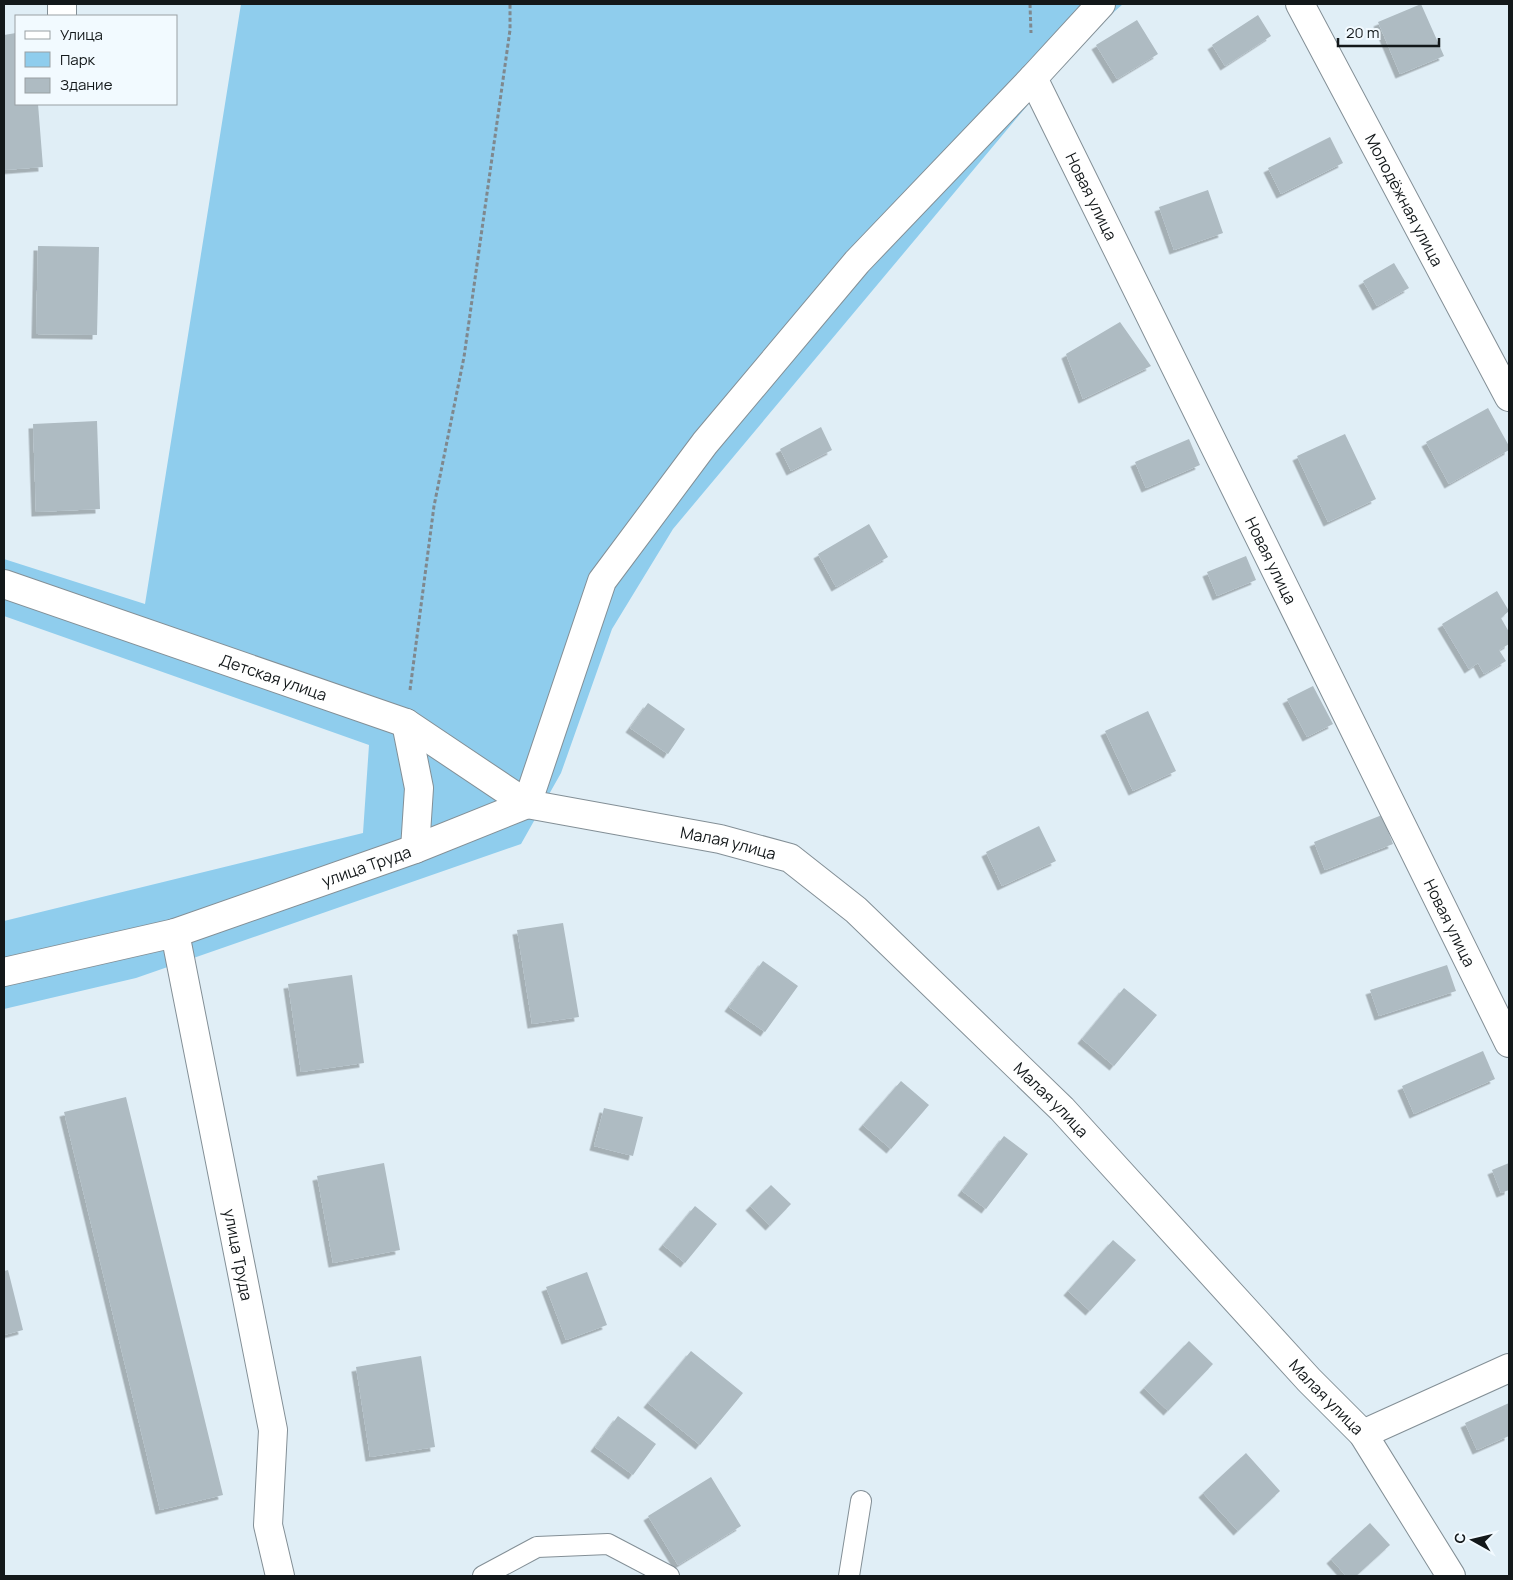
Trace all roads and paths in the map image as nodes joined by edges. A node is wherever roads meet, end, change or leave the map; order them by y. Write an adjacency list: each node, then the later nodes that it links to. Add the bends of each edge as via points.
1 (510, 4): 7 (path, via 510,30 473,298 434,506)
2 (1101, 4): 4 (street)
3 (1300, 4): 5 (street, Молодёжная улица)
4 (1033, 78): 8 (street, via 857,262 705,443 602,581); 12 (street, Новая улица)
5 (1509, 397)
6 (4, 584): 7 (street, Детская улица)
7 (406, 723): 8 (street, Детская улица); 9 (street, via 419,788)
8 (528, 804): 9 (street, улица Труда); 14 (street, Малая улица, via 720,839 790,858 856,910 1062,1109 1309,1380)
9 (415, 849): 10 (street, улица Труда)
10 (175, 933): 11 (street, улица Труда); 16 (street, улица Труда, via 273,1430 268,1525)
11 (4, 972)
12 (1509, 1042)
13 (1509, 1368): 14 (street)
14 (1363, 1434): 20 (street, Малая улица)
15 (861, 1502): 19 (lane)
16 (280, 1576)
17 (483, 1576): 18 (lane, via 536,1547 608,1544)
18 (669, 1576)
19 (849, 1576)
20 (1451, 1576)

